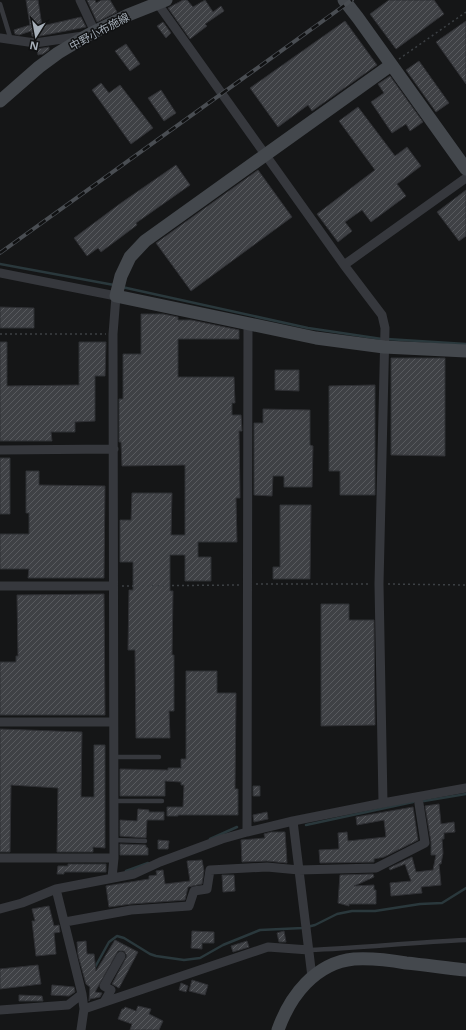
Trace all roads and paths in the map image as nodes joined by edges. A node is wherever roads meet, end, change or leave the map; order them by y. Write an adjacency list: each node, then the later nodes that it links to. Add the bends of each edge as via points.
1 (80, 0): 6 (street)
2 (344, 0): 9 (street)
3 (162, 2): 6 (street, 中野小布施線, via 128,15); 11 (street)
4 (0, 4): 8 (lane)
5 (466, 12): 9 (path)
6 (92, 34): 8 (street, via 35,43); 10 (street, 中野小布施線, via 58,53)
7 (0, 38): 8 (street)
8 (11, 40)
9 (391, 66): 11 (street); 12 (street)
10 (0, 101)
11 (265, 154): 14 (street); 16 (street, via 145,241 130,257 121,276)
12 (466, 169)
13 (466, 178): 14 (street)
14 (344, 265): 20 (street, via 382,315 385,328)
15 (0, 273): 16 (street)
16 (116, 296): 17 (street); 19 (street)
17 (248, 323): 20 (street, via 316,338); 38 (street)
18 (0, 334): 19 (path)
19 (113, 334): 22 (street)
20 (384, 347): 21 (street); 24 (street)
21 (466, 351)
22 (114, 449): 23 (street); 27 (street)
23 (0, 450)
24 (379, 584): 25 (path); 36 (street)
25 (466, 585)
26 (0, 586): 27 (street)
27 (113, 586): 29 (street)
28 (0, 722): 29 (street)
29 (113, 722): 30 (street)
30 (113, 757): 31 (lane); 34 (street)
31 (159, 757)
32 (466, 788): 33 (street)
33 (418, 797): 36 (street); 43 (street, via 425,842 376,868)
34 (113, 801): 35 (lane); 39 (street)
35 (162, 801)
36 (383, 803): 37 (street)
37 (293, 821): 38 (street); 43 (street)
38 (246, 832): 44 (street, via 134,874)
39 (113, 840): 40 (lane); 42 (street)
40 (145, 841)
41 (0, 858): 42 (street)
42 (114, 858): 44 (street)
43 (299, 870): 47 (street, via 267,867 210,870 207,889 194,892 189,906 131,910); 49 (street)
44 (112, 878): 45 (street)
45 (56, 889): 46 (street); 47 (street)
46 (0, 910)
47 (65, 922): 53 (street)
48 (466, 940): 49 (lane)
49 (309, 950): 52 (street); 54 (street, via 268,947)
50 (121, 956): 54 (street, via 104,986 111,990)
51 (466, 970): 52 (street, via 381,959 353,959 330,966)
52 (312, 977): 58 (street, via 296,993)
53 (82, 994): 55 (street); 56 (street, via 68,1005)
54 (104, 1002): 55 (street)
55 (84, 1009): 57 (street)
56 (0, 1010)
57 (81, 1030)
58 (278, 1030)

